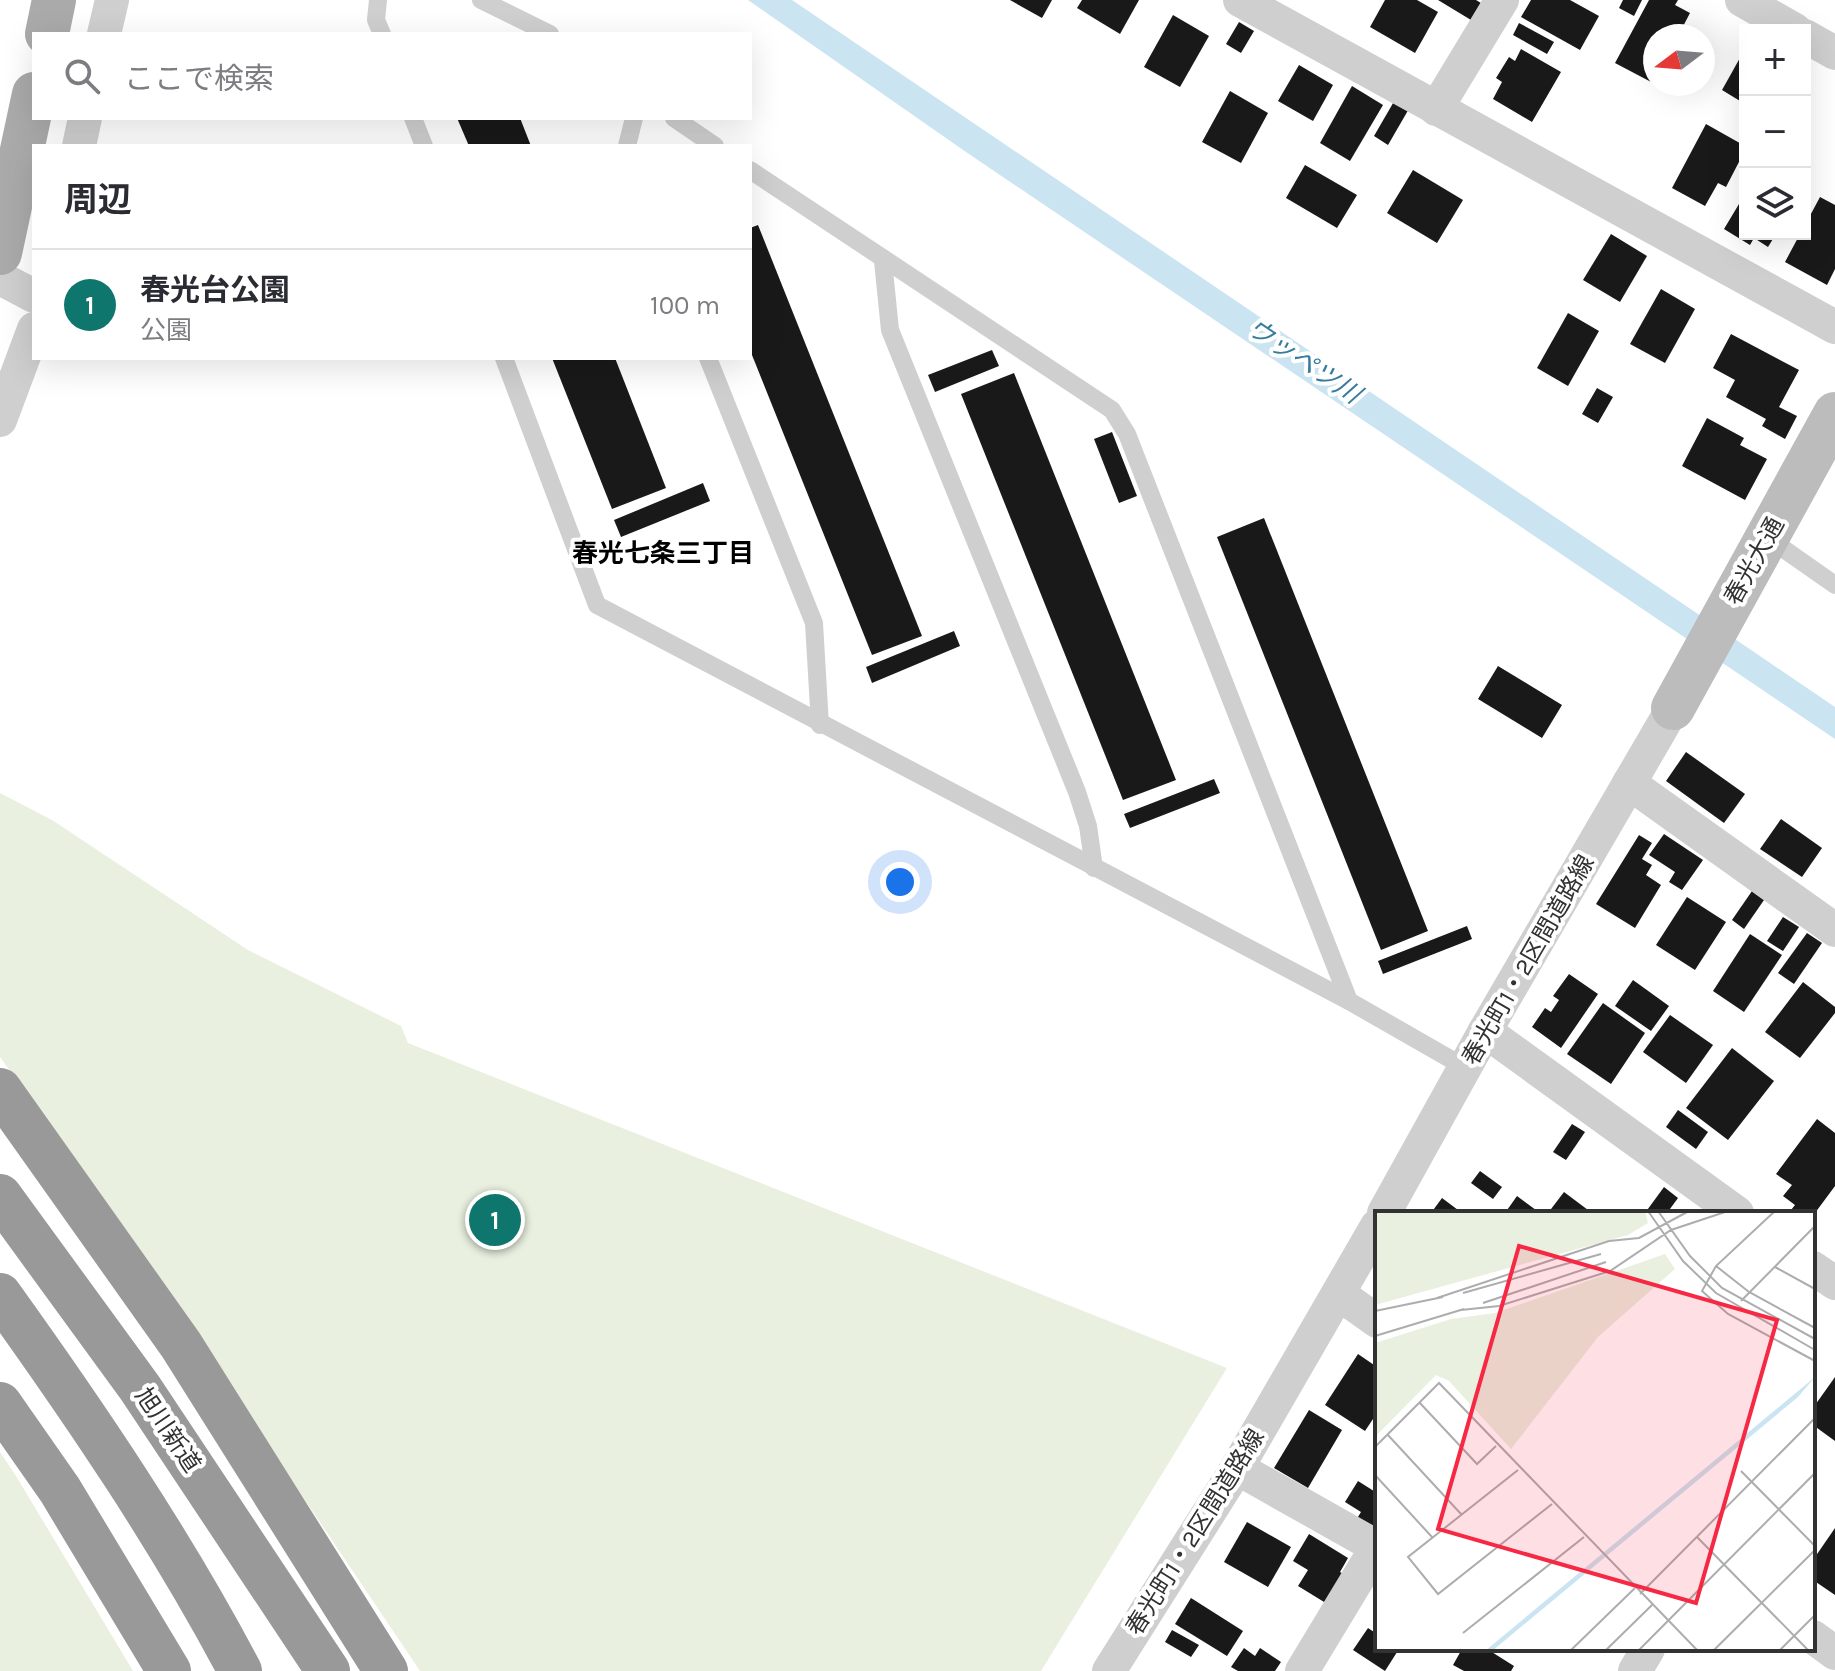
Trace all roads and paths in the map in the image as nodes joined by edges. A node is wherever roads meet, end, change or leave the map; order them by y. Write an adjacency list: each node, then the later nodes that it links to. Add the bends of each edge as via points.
1 (54, 0): 9 (main road)
2 (112, 0): 10 (street)
3 (378, 0): 11 (lane)
4 (481, 0): 12 (lane)
5 (1240, 0): 16 (street)
6 (1502, 0): 16 (street)
7 (1742, 0): 8 (street)
8 (1784, 24)
9 (47, 32)
10 (104, 32)
11 (381, 32)
12 (546, 32)
13 (1811, 39): 14 (street)
14 (1835, 53)
15 (32, 103): 26 (main road)
16 (1436, 109): 30 (street)
17 (85, 120): 21 (street)
18 (414, 120): 22 (lane)
19 (634, 120): 23 (lane)
20 (677, 120): 24 (lane)
21 (79, 144)
22 (423, 144)
23 (628, 144)
24 (712, 144)
25 (752, 171): 27 (lane)
26 (0, 253)
27 (883, 261): 41 (lane, via 890,330 1077,792); 43 (lane, via 1112,410 1127,434)
28 (0, 278): 29 (street)
29 (32, 295)
30 (1835, 327)
31 (32, 334): 35 (street)
32 (505, 360): 39 (lane, via 597,605)
33 (709, 360): 39 (lane, via 814,623)
34 (1835, 414): 36 (street, 春光大通, via 1816,465)
35 (0, 420)
36 (1761, 550): 37 (lane); 38 (street, 春光大通)
37 (1835, 585)
38 (1673, 708): 40 (street, 春光町1・2区間道路線)
39 (820, 725): 41 (lane)
40 (1629, 783): 42 (street); 44 (street, 春光町1・2区間道路線)
41 (1094, 868): 43 (lane)
42 (1835, 930)
43 (1349, 1001): 45 (lane)
44 (1485, 1031): 45 (street, 春光町1・2区間道路線); 49 (street)
45 (1466, 1068): 48 (street, 春光町1・2区間道路線)
46 (0, 1090): 66 (highway, via 181,1345)
47 (0, 1196): 65 (highway, 旭川新道, via 140,1388)
48 (1385, 1211)
49 (1734, 1211)
50 (1375, 1230): 53 (street, 春光町1・2区間道路線)
51 (1815, 1269): 52 (street)
52 (1835, 1283)
53 (1339, 1294): 55 (street); 57 (street, 春光町1・2区間道路線)
54 (0, 1295): 64 (highway, via 197,1594)
55 (1375, 1320)
56 (0, 1404): 63 (highway, via 60,1490)
57 (1237, 1468): 58 (street); 67 (street, 春光町1・2区間道路線)
58 (1375, 1546)
59 (1375, 1550): 68 (street)
60 (1815, 1638): 62 (street)
61 (1647, 1651): 69 (street)
62 (1835, 1653)
63 (169, 1671)
64 (240, 1671)
65 (328, 1671)
66 (386, 1671)
67 (1109, 1671)
68 (1302, 1671)
69 (1635, 1671)

